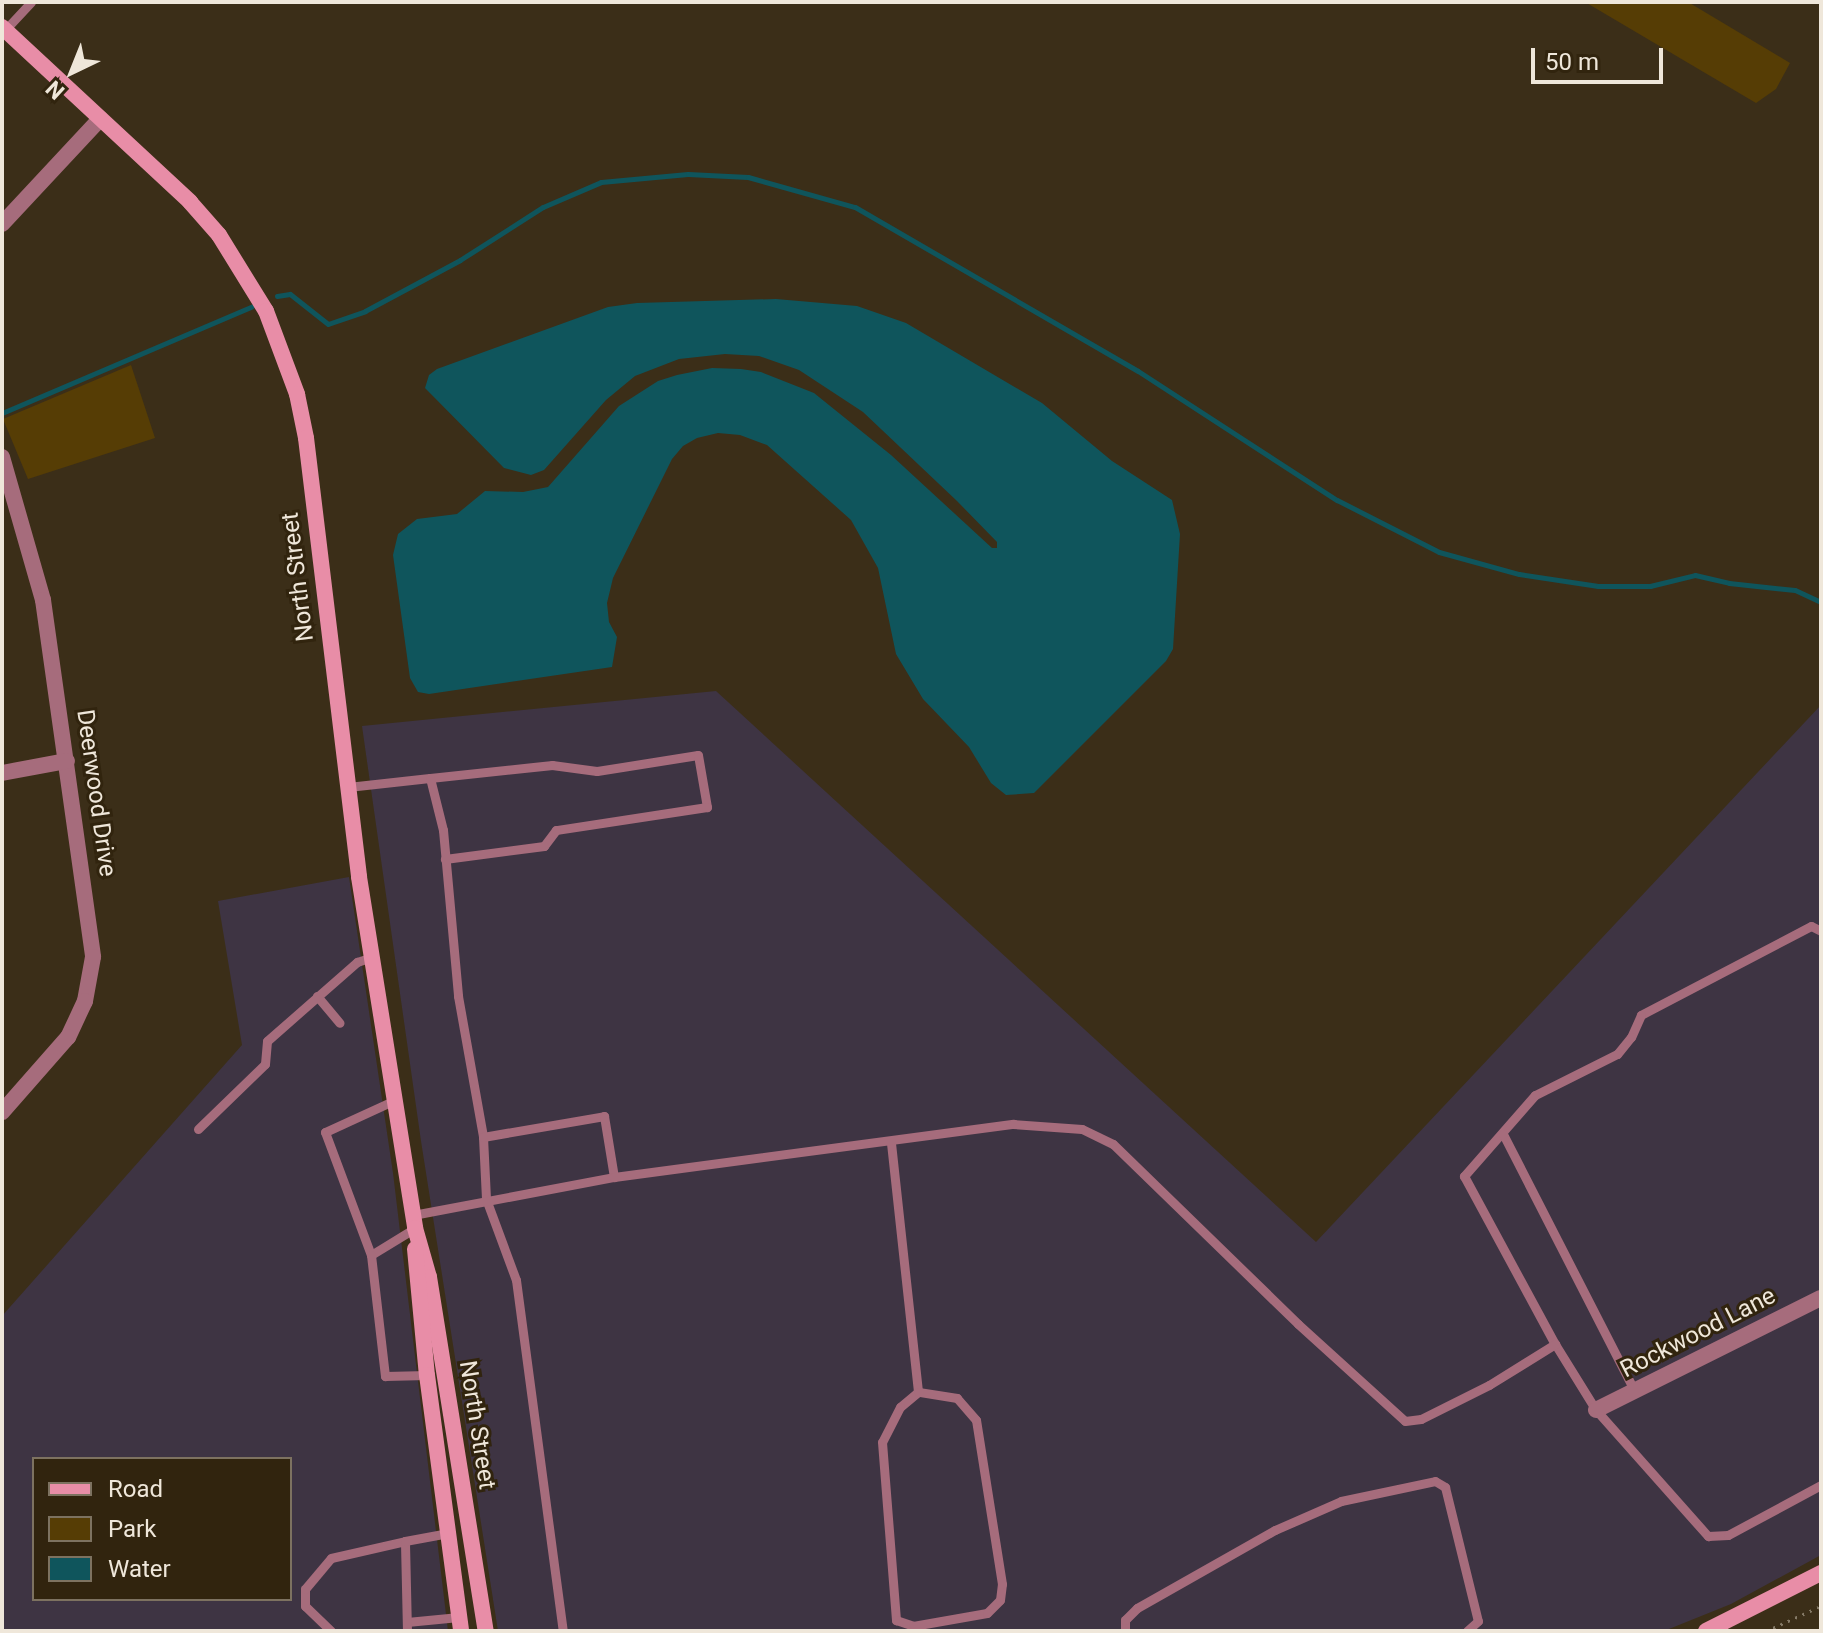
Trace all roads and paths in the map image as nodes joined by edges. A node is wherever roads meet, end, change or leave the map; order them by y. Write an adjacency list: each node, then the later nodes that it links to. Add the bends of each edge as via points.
1 (31, 2): 2 (lane)
2 (3, 29): 3 (street, North Street)
3 (100, 119): 4 (street); 9 (street, North Street, via 219,235 246,274 282,347 306,438)
4 (2, 224)
5 (2, 457): 6 (street, Deerwood Drive, via 43,600)
6 (67, 761): 7 (street); 16 (street, Deerwood Drive, via 92,942 89,987 68,1037)
7 (2, 773)
8 (430, 778): 9 (lane); 10 (lane); 10 (lane, via 552,765 597,771 698,755 707,807 556,830 544,846)
9 (348, 787): 12 (street, North Street)
10 (445, 859): 19 (lane, via 458,996)
11 (1821, 931): 18 (lane, via 1811,926 1641,1015 1617,1054 1535,1095)
12 (372, 957): 13 (lane, via 357,962); 15 (street, North Street)
13 (317, 996): 14 (lane); 17 (lane, via 267,1041 265,1064)
14 (340, 1023)
15 (395, 1100): 23 (street, North Street); 24 (lane, via 325,1132)
16 (2, 1112)
17 (198, 1129)
18 (1503, 1134): 26 (lane, via 1464,1176); 29 (lane)
19 (483, 1137): 21 (lane, via 604,1116); 22 (lane)
20 (891, 1143): 21 (lane); 26 (lane, via 1013,1124 1082,1129 1113,1144 1405,1421 1421,1419 1489,1385); 28 (lane)
21 (614, 1177): 22 (lane)
22 (486, 1199): 23 (lane); 40 (lane, via 516,1280)
23 (414, 1222): 24 (lane); 27 (street, North Street); 39 (street, North Street, via 429,1277)
24 (371, 1255): 27 (lane, via 385,1376)
25 (1821, 1298): 29 (street, Rockwood Lane)
26 (1555, 1344): 30 (lane)
27 (427, 1375): 32 (street, North Street)
28 (918, 1392): 28 (lane, via 900,1407 882,1442 896,1620 913,1626 987,1613 1000,1600 1002,1584 976,1420 957,1398)
29 (1635, 1392): 30 (street, Rockwood Lane)
30 (1596, 1410): 31 (lane, via 1708,1536 1728,1535)
31 (1821, 1485)
32 (448, 1533): 33 (lane); 36 (street, North Street)
33 (405, 1541): 37 (lane); 38 (lane, via 331,1558 305,1589 305,1606)
34 (1821, 1573): 43 (street)
35 (1821, 1606): 44 (path)
36 (460, 1624): 37 (lane)
37 (407, 1626)
38 (331, 1631)
39 (486, 1631)
40 (563, 1631)
41 (1125, 1631): 42 (lane, via 1125,1620 1137,1608 1275,1530 1341,1501 1435,1481 1445,1487 1478,1621)
42 (1467, 1631)
43 (1706, 1631)
44 (1766, 1631)

